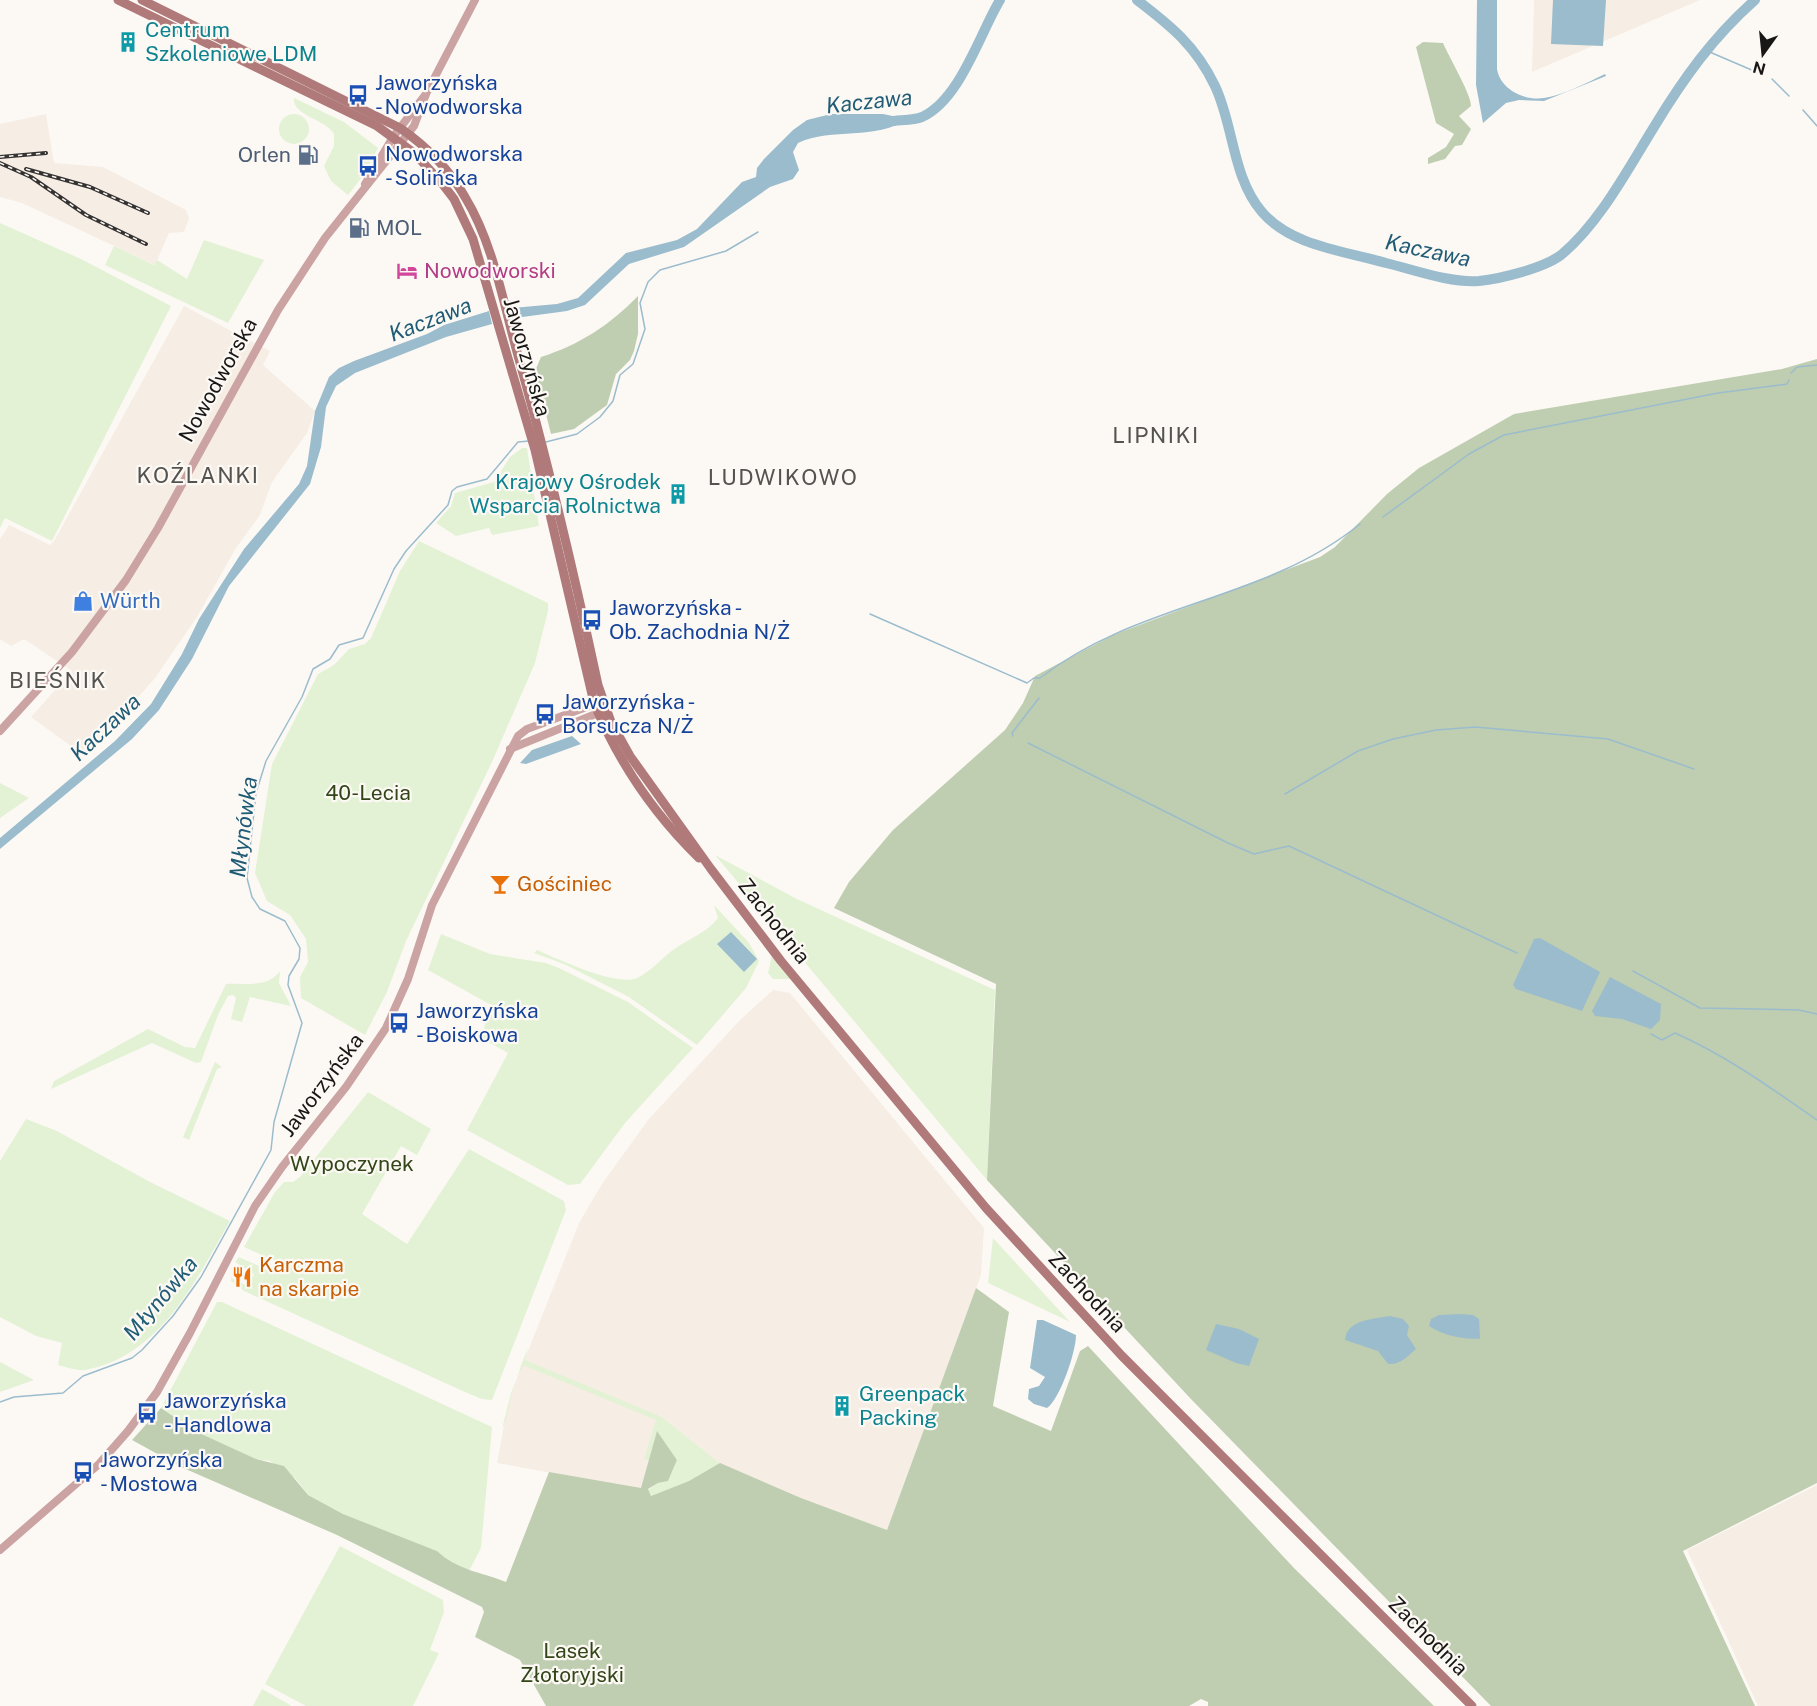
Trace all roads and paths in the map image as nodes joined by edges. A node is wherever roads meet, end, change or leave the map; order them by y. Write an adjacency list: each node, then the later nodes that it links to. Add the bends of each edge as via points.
1 (118, 0): 7 (main road, Jaworzyńska)
2 (142, 0): 5 (main road, Jaworzyńska)
3 (475, 0): 4 (street, Nowodworska)
4 (426, 94): 5 (street, Nowodworska); 6 (street, Nowodworska)
5 (400, 128): 6 (main road, Jaworzyńska); 7 (street, Nowodworska)
6 (409, 134): 8 (street, Nowodworska); 10 (main road, Jaworzyńska, via 439,162 465,197 483,234)
7 (393, 137): 8 (main road, Jaworzyńska); 9 (street, Nowodworska)
8 (402, 143): 9 (street, Nowodworska); 10 (main road, Jaworzyńska, via 427,165 454,199)
9 (362, 190): 13 (street, Nowodworska, via 278,310 126,580 72,652)
10 (497, 299): 11 (main road, Jaworzyńska, via 513,334); 11 (main road, Jaworzyńska, via 502,336 531,436)
11 (540, 444): 12 (main road, Jaworzyńska)
12 (600, 707): 14 (street, Jaworzyńska, via 510,749 425,922 408,979 386,1028 255,1206 156,1392 99,1464); 15 (main road, Zachodnia, via 711,869 788,969 1028,1254 1122,1356)
13 (0, 731)
14 (0, 1550)
15 (1472, 1706)

